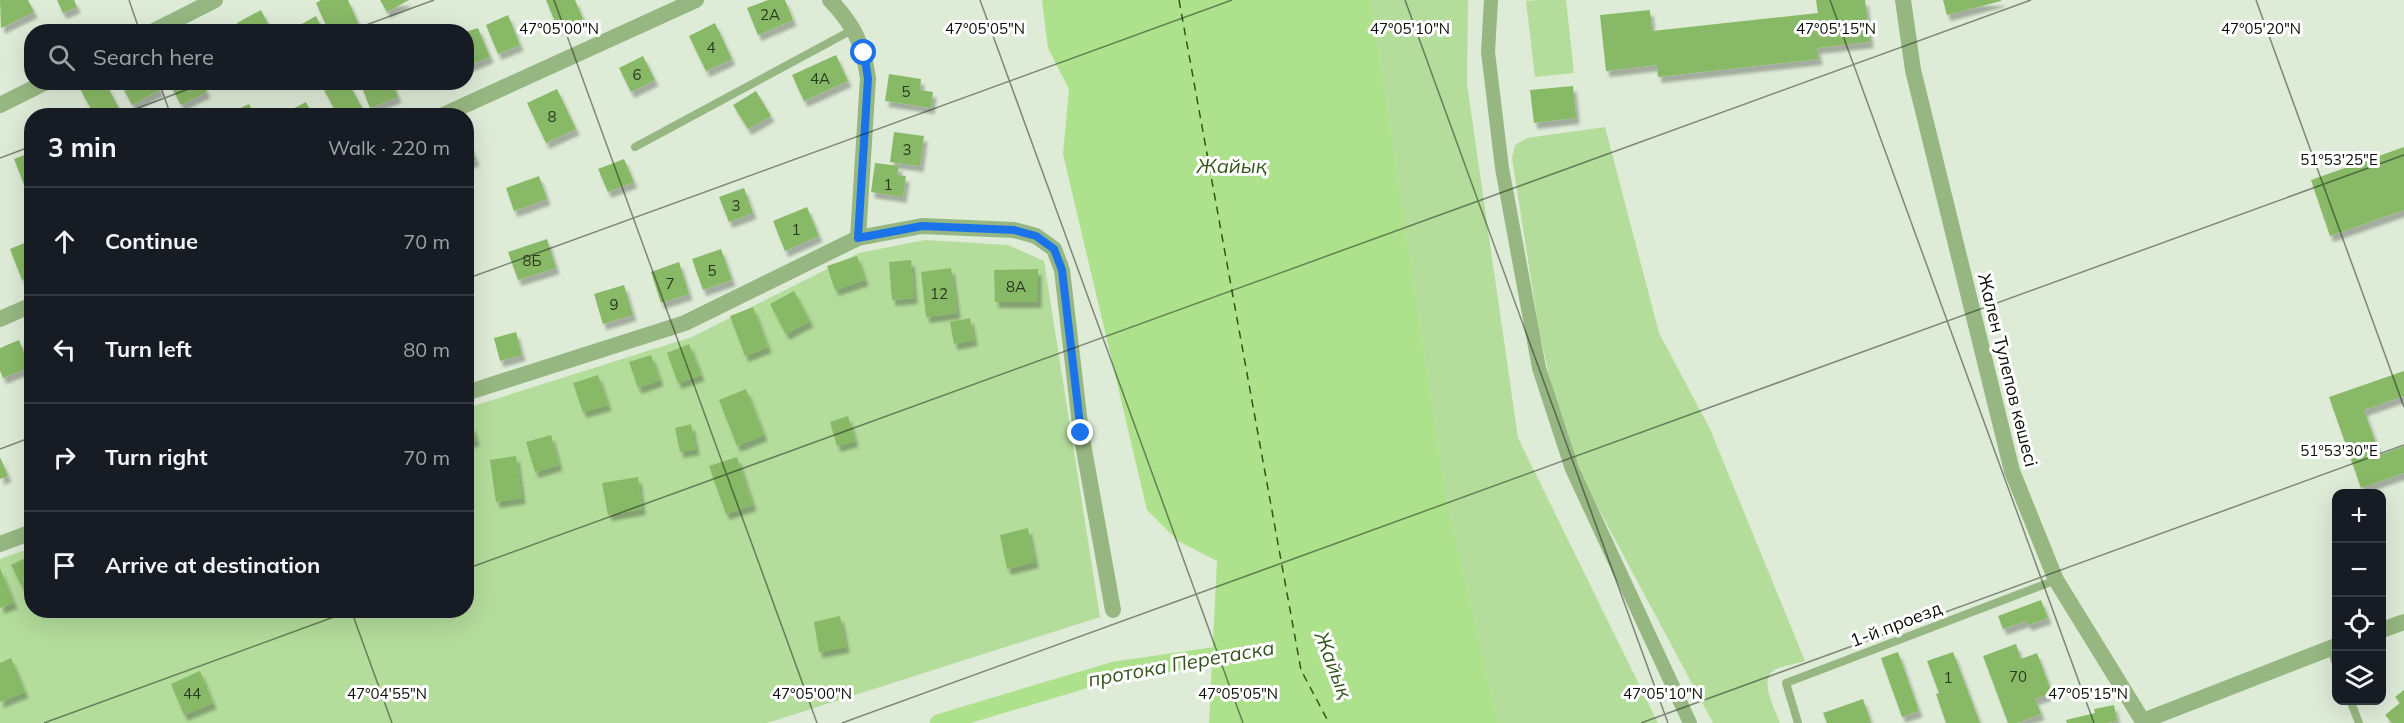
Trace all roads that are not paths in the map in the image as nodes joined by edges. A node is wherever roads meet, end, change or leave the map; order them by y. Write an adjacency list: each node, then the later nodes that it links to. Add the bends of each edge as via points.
1 (215, 0): 6 (street)
2 (696, 0): 10 (street)
3 (830, 0): 7 (street)
4 (1491, 0): 25 (street, via 1488,52 1502,168 1539,368 1572,469)
5 (1903, 0): 18 (street, Жален Тулепов көшесі, via 1913,70 2012,471)
6 (168, 24)
7 (854, 29): 11 (lane); 12 (street, via 864,53 868,78)
8 (30, 90): 9 (street)
9 (0, 105)
10 (459, 108)
11 (635, 147)
12 (858, 238): 15 (street, via 686,323); 19 (street, via 922,226 1014,230 1036,236 1054,249 1062,270 1081,433)
13 (24, 308): 14 (street)
14 (0, 319)
15 (474, 390)
16 (24, 535): 17 (street)
17 (0, 544)
18 (2056, 580): 24 (street, Жален Тулепов көшесі); 26 (lane, 1-й проезд, via 1786,683)
19 (1113, 610)
20 (2404, 622): 21 (street)
21 (2386, 629)
22 (2332, 648): 24 (street)
23 (2352, 705): 27 (lane)
24 (2144, 722)
25 (1690, 723)
26 (1798, 723)
27 (2359, 723)

